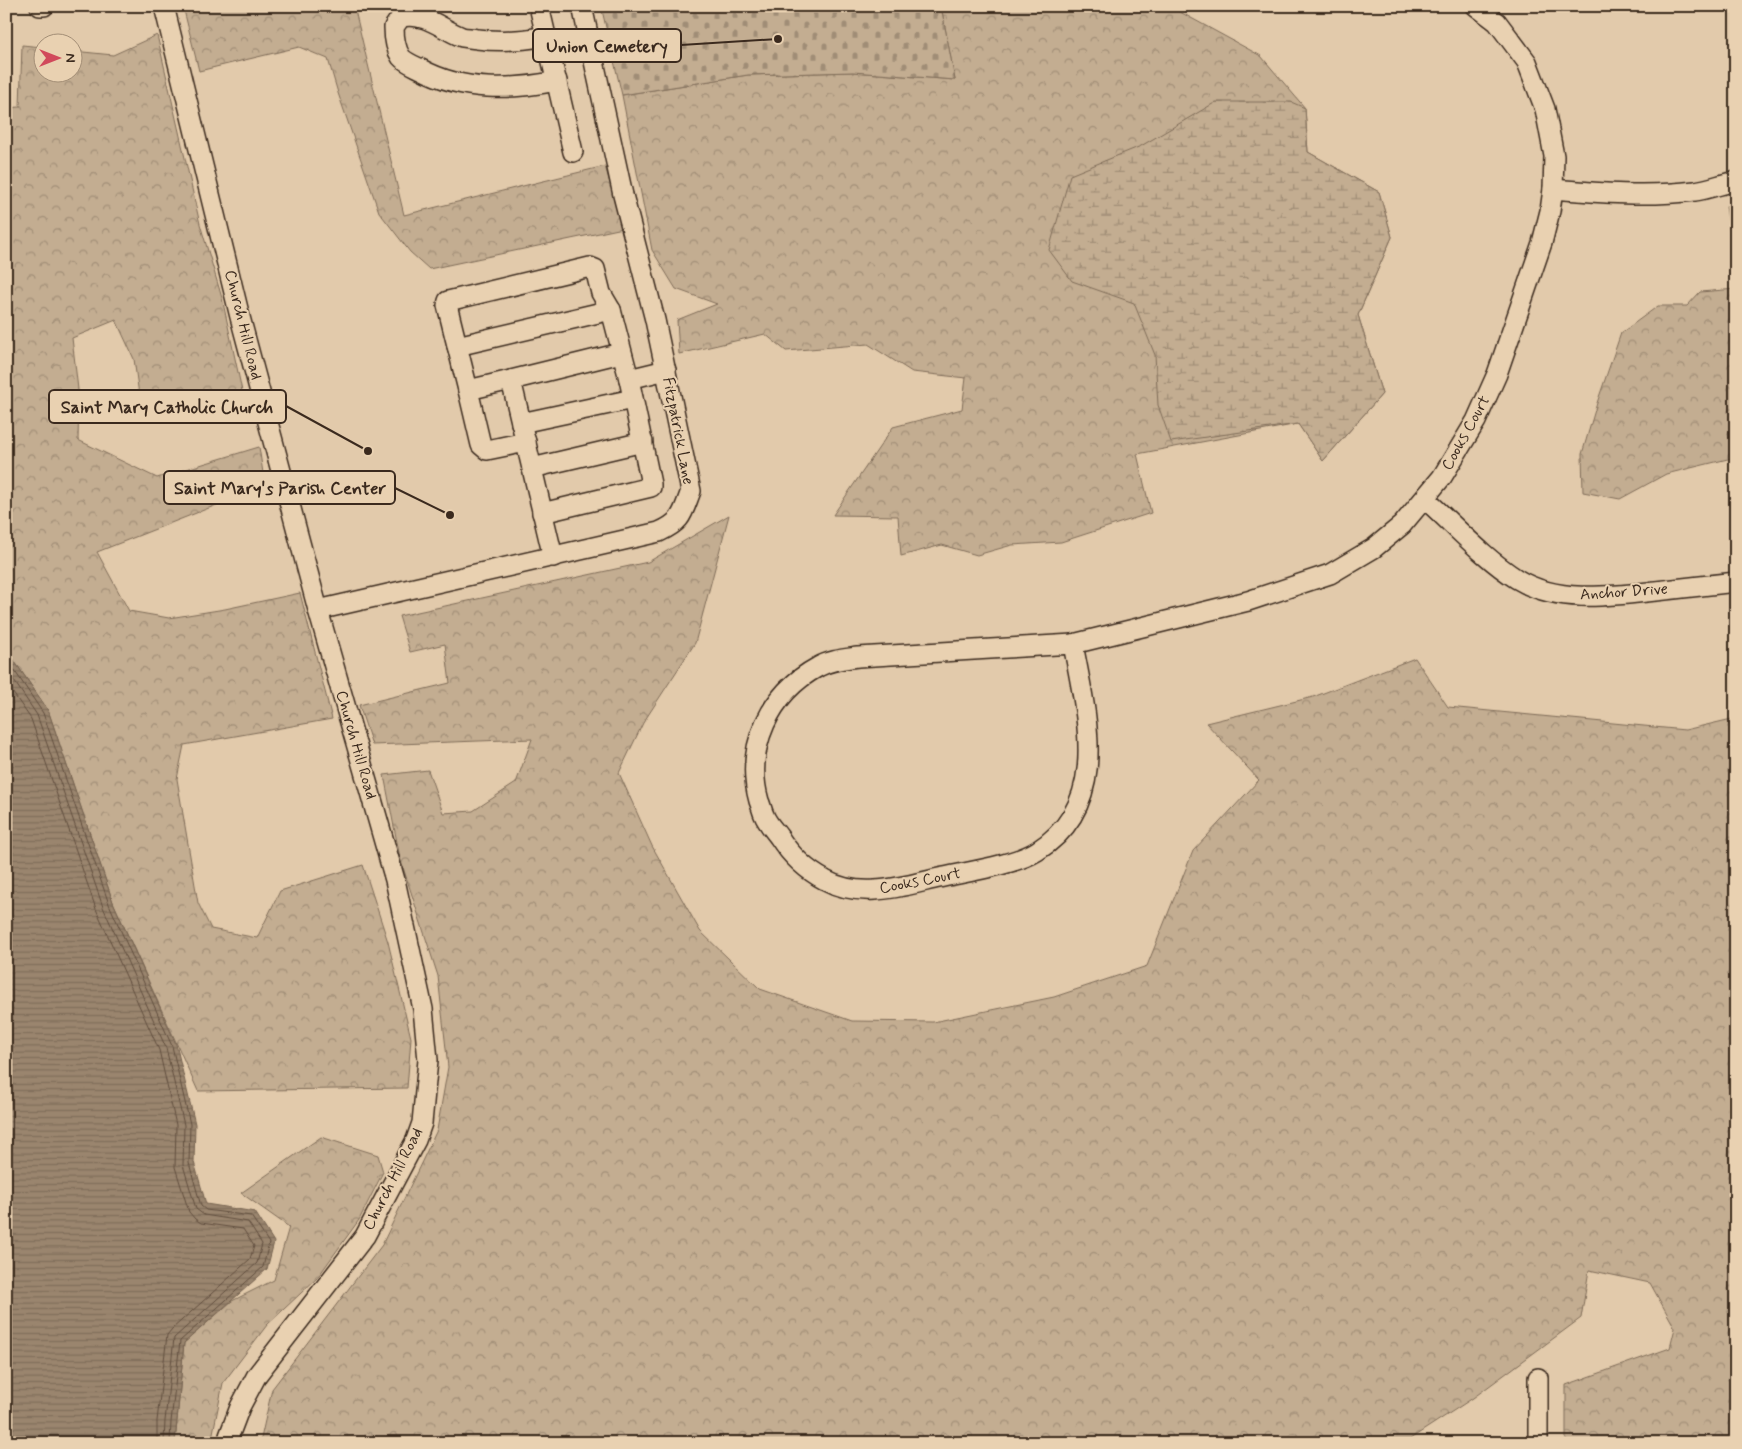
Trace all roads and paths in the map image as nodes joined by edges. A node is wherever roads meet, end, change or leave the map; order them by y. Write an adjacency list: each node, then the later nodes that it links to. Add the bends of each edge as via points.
1 (40, 6): 2 (street)
2 (44, 6)
3 (164, 6): 28 (street, Church Hill Road, via 240,317)
4 (539, 6): 7 (street)
5 (582, 6): 15 (street, Fitzpatrick Lane, via 623,195)
6 (1476, 6): 11 (street, Cooks Court, via 1497,22 1526,62 1545,109 1554,156)
7 (546, 36): 8 (street); 8 (street, via 519,41 463,37 414,15 401,17 394,27 395,46 402,58 434,76 469,86 496,88)
8 (557, 81): 9 (street)
9 (573, 152)
10 (1736, 181): 11 (street, via 1696,191 1653,194)
11 (1553, 189): 24 (street, Cooks Court, via 1542,243 1497,374 1476,421)
12 (612, 310): 13 (street); 13 (street, via 601,294 594,269 590,266 448,301); 14 (street)
13 (457, 346): 18 (street)
14 (622, 353): 16 (street); 17 (street)
15 (666, 370): 16 (street); 26 (street, Fitzpatrick Lane, via 691,491 681,518 659,532)
16 (629, 379): 19 (street)
17 (511, 380): 18 (street); 20 (street)
18 (468, 390): 21 (street, via 483,448 493,450)
19 (633, 398): 20 (street); 22 (street)
20 (521, 423): 21 (street)
21 (526, 442): 23 (street)
22 (643, 442): 23 (street); 25 (street, via 651,487)
23 (532, 468): 25 (street)
24 (1425, 499): 27 (street, Anchor Drive, via 1518,580 1540,589 1577,597 1607,597); 29 (street, Cooks Court, via 1402,525 1381,542 1330,574 1248,602)
25 (542, 513): 26 (street)
26 (553, 557): 28 (street, Fitzpatrick Lane)
27 (1736, 582)
28 (318, 610): 31 (street, Church Hill Road, via 395,880 423,1009 428,1060 422,1123 365,1236 257,1374 240,1407)
29 (1073, 644): 29 (street, Cooks Court, via 858,657 818,667 790,687 763,726 754,767 756,790 764,815 789,852 802,864 826,881 851,889 884,890 1014,861 1037,851 1075,814 1088,771 1086,714)
30 (1538, 1378): 32 (street)
31 (229, 1443)
32 (1538, 1443)

